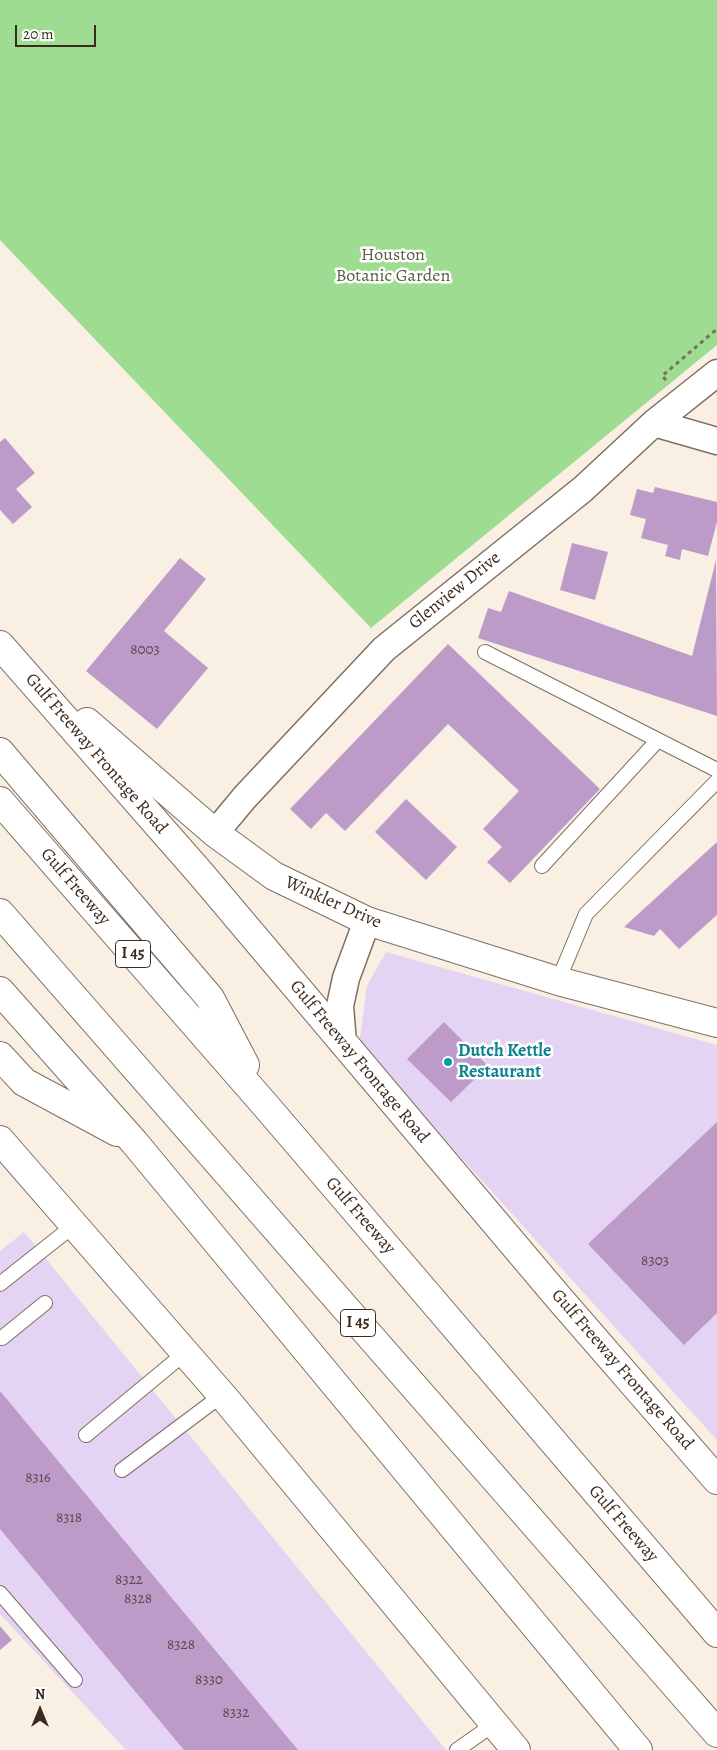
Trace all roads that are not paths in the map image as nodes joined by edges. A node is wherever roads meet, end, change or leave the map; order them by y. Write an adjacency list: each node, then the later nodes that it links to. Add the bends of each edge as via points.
1 (717, 373): 2 (street, Glenview Drive)
2 (654, 423): 3 (street); 11 (street, Glenview Drive, via 583,489 384,649)
3 (717, 441)
4 (7, 652): 11 (main road, Winkler Drive); 18 (main road, Gulf Freeway Frontage Road)
5 (485, 652): 6 (lane)
6 (658, 740): 8 (lane); 12 (lane)
7 (0, 752): 20 (main road, via 210,998)
8 (717, 770)
9 (717, 781): 15 (lane, via 586,914)
10 (0, 801): 20 (main road, Gulf Freeway / I 45)
11 (216, 833): 14 (main road, Winkler Drive, via 274,876)
12 (542, 866)
13 (0, 913): 36 (main road, I 45)
14 (367, 921): 15 (main road, Winkler Drive); 18 (street, via 346,978 340,1006)
15 (558, 981): 17 (main road, Winkler Drive)
16 (0, 991): 22 (main road)
17 (717, 1023)
18 (343, 1043): 31 (main road, Gulf Freeway Frontage Road)
19 (0, 1056): 22 (main road, via 24,1082)
20 (266, 1106): 33 (main road, Gulf Freeway / I 45)
21 (0, 1140): 23 (main road)
22 (134, 1142): 39 (main road)
23 (73, 1226): 24 (lane); 27 (main road)
24 (0, 1284)
25 (45, 1303): 26 (lane)
26 (2, 1338)
27 (185, 1353): 28 (main road); 29 (lane)
28 (222, 1395): 30 (lane); 35 (main road)
29 (86, 1435)
30 (122, 1470)
31 (717, 1480)
32 (0, 1594): 34 (lane)
33 (717, 1633)
34 (75, 1680)
35 (494, 1724): 37 (lane); 38 (main road)
36 (717, 1733)
37 (457, 1750)
38 (516, 1750)
39 (638, 1750)

